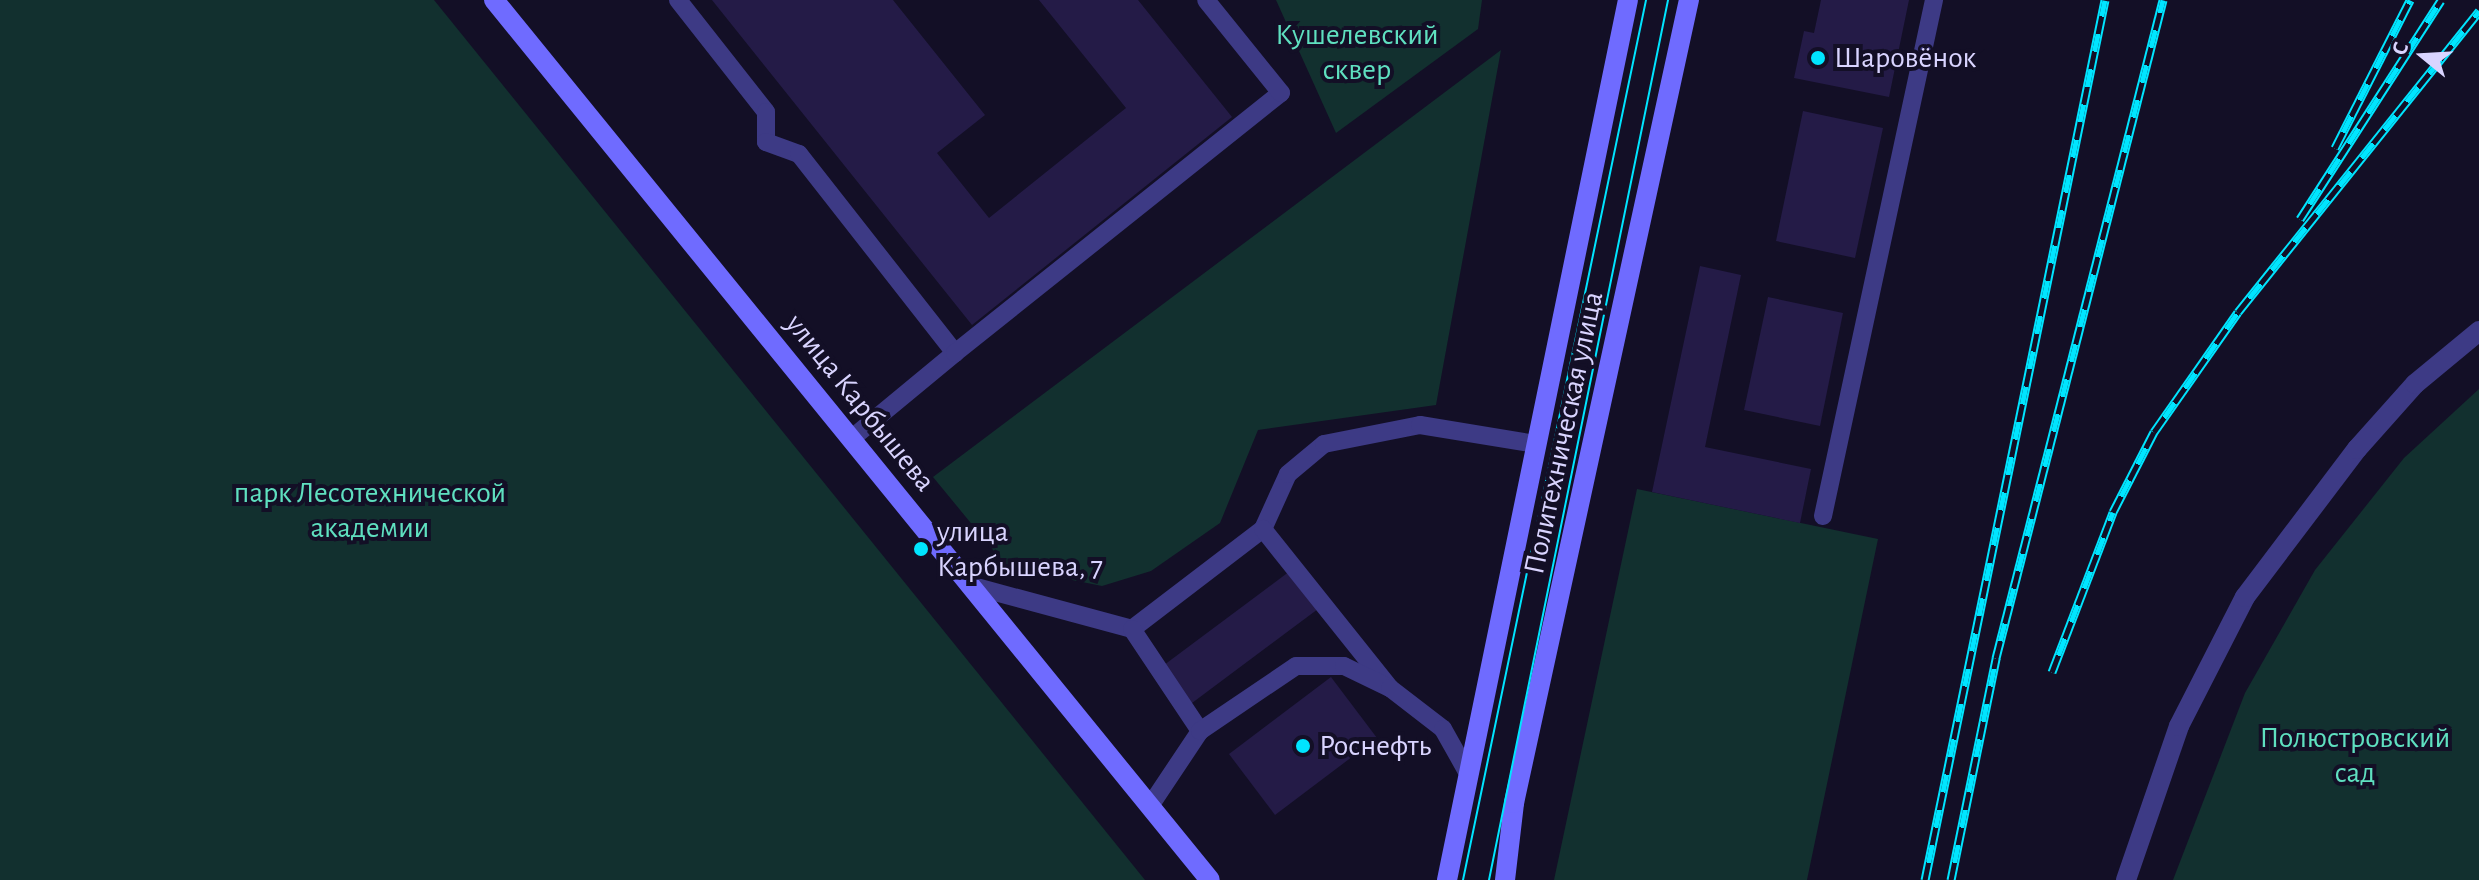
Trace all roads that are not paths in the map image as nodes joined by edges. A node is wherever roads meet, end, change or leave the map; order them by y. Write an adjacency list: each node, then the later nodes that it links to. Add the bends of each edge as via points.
1 (494, 0): 9 (main road, улица Карбышева)
2 (678, 0): 8 (lane, via 766,112 766,142 799,154)
3 (1206, 0): 8 (lane, via 1281,93)
4 (1628, 0): 10 (main road, Политехническая улица)
5 (1689, 0): 21 (main road, Политехническая улица, via 1518,787)
6 (1934, 0): 11 (lane)
7 (2479, 331): 22 (street, via 2415,384 2357,449 2245,597 2179,726)
8 (955, 353): 9 (lane)
9 (851, 439): 13 (main road, улица Карбышева)
10 (1536, 444): 12 (lane, via 1420,425 1324,444 1288,474); 17 (main road, Политехническая улица)
11 (1823, 516)
12 (1263, 529): 14 (lane); 15 (lane)
13 (969, 585): 14 (lane); 18 (main road, улица Карбышева)
14 (1132, 629): 16 (lane)
15 (1390, 688): 16 (lane, via 1344,666 1296,666); 17 (lane, via 1443,729)
16 (1200, 731): 18 (lane)
17 (1466, 770): 20 (main road, Политехническая улица)
18 (1150, 806): 19 (main road, улица Карбышева)
19 (1210, 880)
20 (1447, 880)
21 (1505, 880)
22 (2126, 880)

